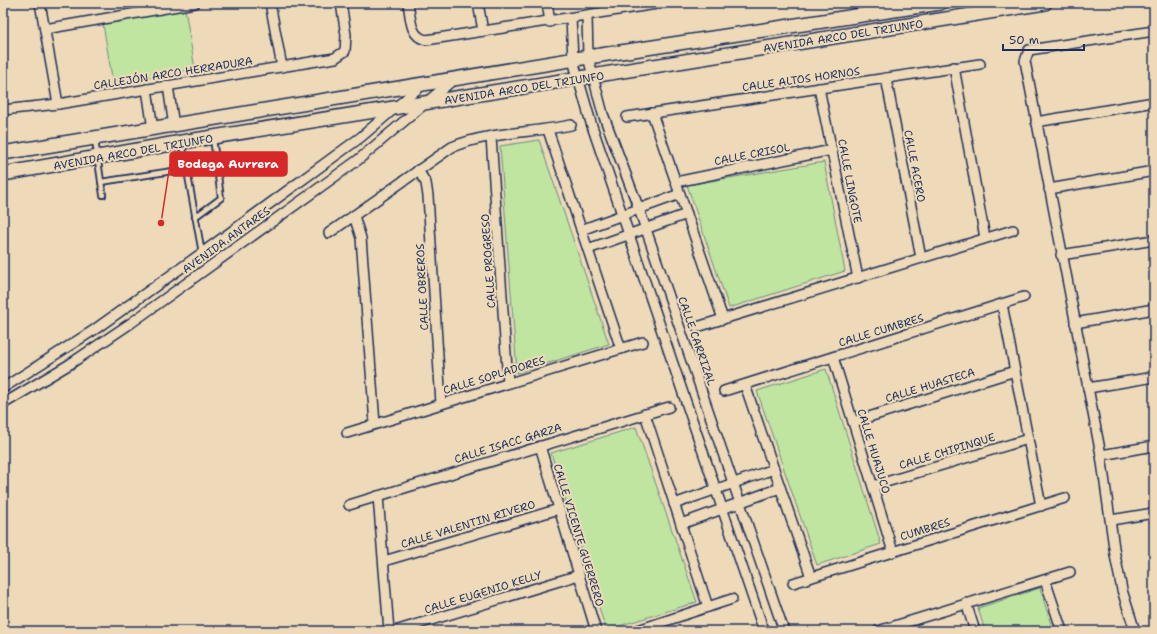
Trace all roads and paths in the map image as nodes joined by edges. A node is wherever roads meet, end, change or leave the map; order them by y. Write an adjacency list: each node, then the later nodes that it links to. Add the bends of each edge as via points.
1 (40, 3): 15 (street)
2 (196, 3): 15 (street)
3 (270, 3): 21 (street)
4 (340, 3): 21 (street, CALLEJÓN ARCO HERRADURA, via 346,35 345,51 335,58)
5 (408, 3): 16 (street, via 413,30 419,38 435,39)
6 (478, 3): 16 (street)
7 (547, 3): 14 (street)
8 (662, 3): 11 (street)
9 (940, 3): 18 (street, AVENIDA ARCO DEL TRIUNFO)
10 (1045, 3): 23 (street, AVENIDA ARCO DEL TRIUNFO)
11 (616, 7): 12 (street)
12 (587, 16): 13 (street); 18 (street, CALLE CARRIZAL)
13 (571, 18): 14 (street); 19 (street)
14 (550, 22): 16 (street)
15 (45, 29): 33 (street)
16 (483, 31)
17 (1154, 31): 38 (street, via 1029,50 1025,57 1025,68)
18 (588, 57): 19 (street, AVENIDA ARCO DEL TRIUNFO); 23 (street, CALLE CARRIZAL)
19 (573, 60): 25 (street); 26 (street, AVENIDA ARCO DEL TRIUNFO)
20 (980, 64): 22 (street, CALLE ALTOS HORNOS)
21 (282, 66): 28 (street, CALLEJÓN ARCO HERRADURA)
22 (954, 67): 24 (street, CALLE ALTOS HORNOS); 70 (street)
23 (593, 77): 25 (street, AVENIDA ARCO DEL TRIUNFO); 60 (street, CALLE CARRIZAL, via 603,114)
24 (886, 78): 29 (street, CALLE ALTOS HORNOS); 75 (street, CALLE ACERO)
25 (578, 79): 32 (street, AVENIDA ARCO DEL TRIUNFO); 62 (street)
26 (453, 80): 27 (street, AVENIDA ARCO DEL TRIUNFO); 32 (street, AVENIDA ANTARES)
27 (422, 85): 34 (street, AVENIDA ANTARES); 40 (street, AVENIDA ARCO DEL TRIUNFO)
28 (168, 86): 30 (street, CALLEJÓN ARCO HERRADURA); 40 (street)
29 (819, 88): 36 (street, CALLE ALTOS HORNOS); 47 (street, CALLE LINGOTE)
30 (147, 89): 33 (street, CALLEJÓN ARCO HERRADURA); 41 (street)
31 (1154, 102): 38 (street)
32 (427, 103): 34 (street, AVENIDA ARCO DEL TRIUNFO); 93 (street, AVENIDA ANTARES, via 358,160 149,310 70,364)
33 (58, 104): 35 (street, CALLEJÓN ARCO HERRADURA)
34 (397, 107): 43 (street, AVENIDA ARCO DEL TRIUNFO); 73 (street, AVENIDA ANTARES, via 361,137)
35 (3, 110)
36 (652, 113): 37 (street, CALLE ALTOS HORNOS); 56 (street)
37 (628, 117)
38 (1036, 122): 57 (street)
39 (571, 125): 42 (street)
40 (174, 126): 41 (street, AVENIDA ARCO DEL TRIUNFO)
41 (153, 129): 45 (street, AVENIDA ARCO DEL TRIUNFO)
42 (548, 130): 44 (street); 66 (street)
43 (213, 137): 46 (street, AVENIDA ARCO DEL TRIUNFO); 50 (lane)
44 (491, 137): 52 (street, via 463,142); 88 (street, CALLE PROGRESO)
45 (95, 138): 48 (street, AVENIDA ARCO DEL TRIUNFO); 49 (lane)
46 (182, 142): 49 (street, AVENIDA ARCO DEL TRIUNFO); 51 (lane)
47 (832, 150): 56 (street, CALLE CRISOL); 76 (street, CALLE LINGOTE)
48 (3, 153)
49 (98, 158): 54 (street, AVENIDA ARCO DEL TRIUNFO); 55 (lane)
50 (218, 164): 51 (lane); 64 (lane, via 221,198)
51 (186, 169): 55 (lane); 64 (lane)
52 (418, 170): 63 (street); 94 (street, CALLE OBREROS, via 426,183 428,196)
53 (1154, 171): 57 (street)
54 (3, 174)
55 (101, 182): 59 (lane)
56 (676, 182): 58 (street)
57 (1049, 189): 74 (street)
58 (680, 194): 60 (street); 61 (street)
59 (103, 195)
60 (639, 209): 62 (street); 65 (street, CALLE CARRIZAL)
61 (687, 214): 65 (street); 80 (street)
62 (622, 215): 66 (street); 69 (street)
63 (354, 216): 68 (street); 98 (street, via 361,238)
64 (194, 217): 73 (lane)
65 (646, 229): 69 (street); 105 (street, CALLE CARRIZAL)
66 (581, 230): 72 (street)
67 (1013, 230): 70 (street)
68 (329, 233)
69 (629, 235): 72 (street); 108 (street)
70 (985, 238): 75 (street)
71 (1154, 240): 74 (street)
72 (588, 249): 84 (street)
73 (202, 253): 90 (street, AVENIDA ANTARES, via 94,330)
74 (1061, 256): 81 (street)
75 (921, 258): 76 (street)
76 (858, 278): 80 (street)
77 (1024, 297): 78 (street, CALLE CUMBRES)
78 (1002, 304): 85 (street, CALLE CUMBRES); 86 (street)
79 (1154, 309): 81 (street)
80 (723, 319): 82 (street)
81 (1075, 323): 91 (street)
82 (697, 327)
83 (644, 342): 84 (street, CALLE SOPLADORES)
84 (621, 348): 88 (street, CALLE SOPLADORES)
85 (833, 357): 89 (street, CALLE CUMBRES); 97 (street, CALLE HUAJUCO)
86 (1015, 371): 97 (street, CALLE HUASTECA); 100 (street)
87 (1154, 377): 91 (street)
88 (508, 383): 94 (street, CALLE SOPLADORES)
89 (745, 385): 92 (street, CALLE CUMBRES); 104 (street)
90 (3, 388)
91 (1088, 388): 103 (street)
92 (724, 391)
93 (3, 404)
94 (441, 404): 98 (street, CALLE SOPLADORES)
95 (669, 407): 96 (street, CALLE ISACC GARZA)
96 (645, 414): 101 (street, CALLE ISACC GARZA); 112 (street)
97 (853, 422): 106 (street, CALLE HUAJUCO)
98 (375, 424): 99 (street, CALLE SOPLADORES)
99 (348, 433)
100 (1028, 439): 106 (street, CALLE CHIPINQUE); 114 (street)
101 (540, 446): 109 (street, CALLE ISACC GARZA); 115 (street, CALLE VICENTE GUERRERO)
102 (1154, 446): 103 (street)
103 (1101, 455): 118 (street)
104 (774, 469): 105 (street); 107 (street)
105 (732, 483): 108 (street); 111 (street, CALLE CARRIZAL)
106 (873, 486): 120 (street, CALLE HUAJUCO)
107 (780, 488): 111 (street); 124 (street)
108 (716, 489): 112 (street); 116 (street)
109 (378, 496): 113 (street, CALLE ISACC GARZA); 121 (street)
110 (1065, 498): 114 (street, CUMBRES)
111 (739, 503): 116 (street); 136 (street, CALLE CARRIZAL)
112 (674, 504): 119 (street)
113 (349, 505)
114 (1041, 506): 120 (street, CUMBRES)
115 (559, 509): 121 (street, CALLE VALENTIN RIVERO); 123 (street, CALLE VICENTE GUERRERO)
116 (723, 509): 119 (street); 135 (street)
117 (1154, 513): 118 (street)
118 (1111, 520): 140 (street, via 1122,590)
119 (681, 524): 129 (street)
120 (893, 552): 124 (street, CUMBRES)
121 (384, 562): 131 (street)
122 (1070, 572): 125 (street)
123 (579, 575): 132 (street, CALLE EUGENIO KELLY); 133 (street, CALLE VICENTE GUERRERO)
124 (811, 577): 126 (street, CUMBRES)
125 (1045, 580): 128 (street); 139 (street)
126 (793, 583)
127 (732, 599): 129 (street)
128 (966, 603): 130 (street); 138 (street)
129 (708, 607): 134 (street)
130 (901, 627): 137 (street)
131 (389, 631)
132 (395, 631)
133 (596, 631)
134 (635, 631)
135 (764, 631)
136 (784, 631)
137 (878, 631)
138 (975, 631)
139 (1062, 631)
140 (1135, 631)

